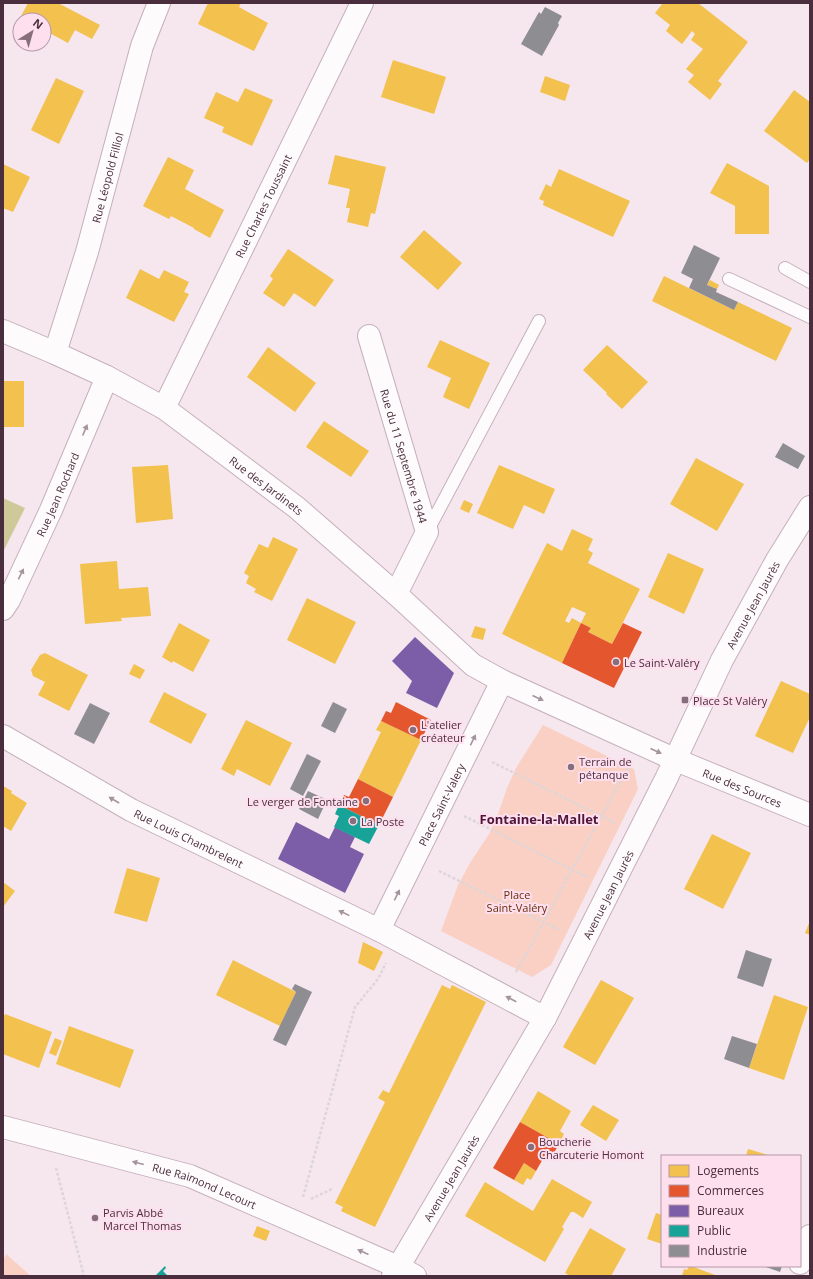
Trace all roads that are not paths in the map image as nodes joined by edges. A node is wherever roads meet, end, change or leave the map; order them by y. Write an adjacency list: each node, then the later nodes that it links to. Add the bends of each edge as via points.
1 (159, 3): 10 (street, Rue Léopold Filliol, via 142,46 87,252)
2 (362, 3): 12 (street, Rue Charles Toussaint)
3 (785, 268): 5 (lane)
4 (729, 279): 6 (lane)
5 (810, 282)
6 (810, 317)
7 (539, 321): 14 (lane)
8 (3, 331): 10 (street, Rue des Jardinets)
9 (369, 336): 14 (street, Rue du 11 Septembre 1944)
10 (55, 353): 11 (street, Rue des Jardinets)
11 (107, 377): 12 (street, Rue des Jardinets); 16 (street, Rue Jean Rochard, one-way to 11, via 51,510)
12 (164, 408): 15 (street, Rue des Jardinets, via 296,506)
13 (810, 507): 19 (street, Avenue Jean Jaurès, via 777,560 722,660)
14 (427, 532): 15 (street, Rue du 11 Septembre 1944)
15 (396, 594): 17 (street, Rue des Jardinets, via 473,665)
16 (5, 602)
17 (502, 682): 19 (street, one-way to 19); 21 (street, Place Saint-Valery, one-way to 17)
18 (3, 736): 21 (street, Rue Louis Chambrelent, one-way to 18, via 131,810)
19 (676, 760): 20 (street, Rue des Sources); 22 (street, Avenue Jean Jaurès)
20 (810, 815)
21 (379, 930): 22 (street, one-way to 21)
22 (545, 1018): 26 (street, Avenue Jean Jaurès)
23 (3, 1126): 26 (street, Rue Raimond Lecourt, one-way to 23, via 299,1213 190,1176)
24 (810, 1236): 25 (street)
25 (801, 1260)
26 (402, 1273)

